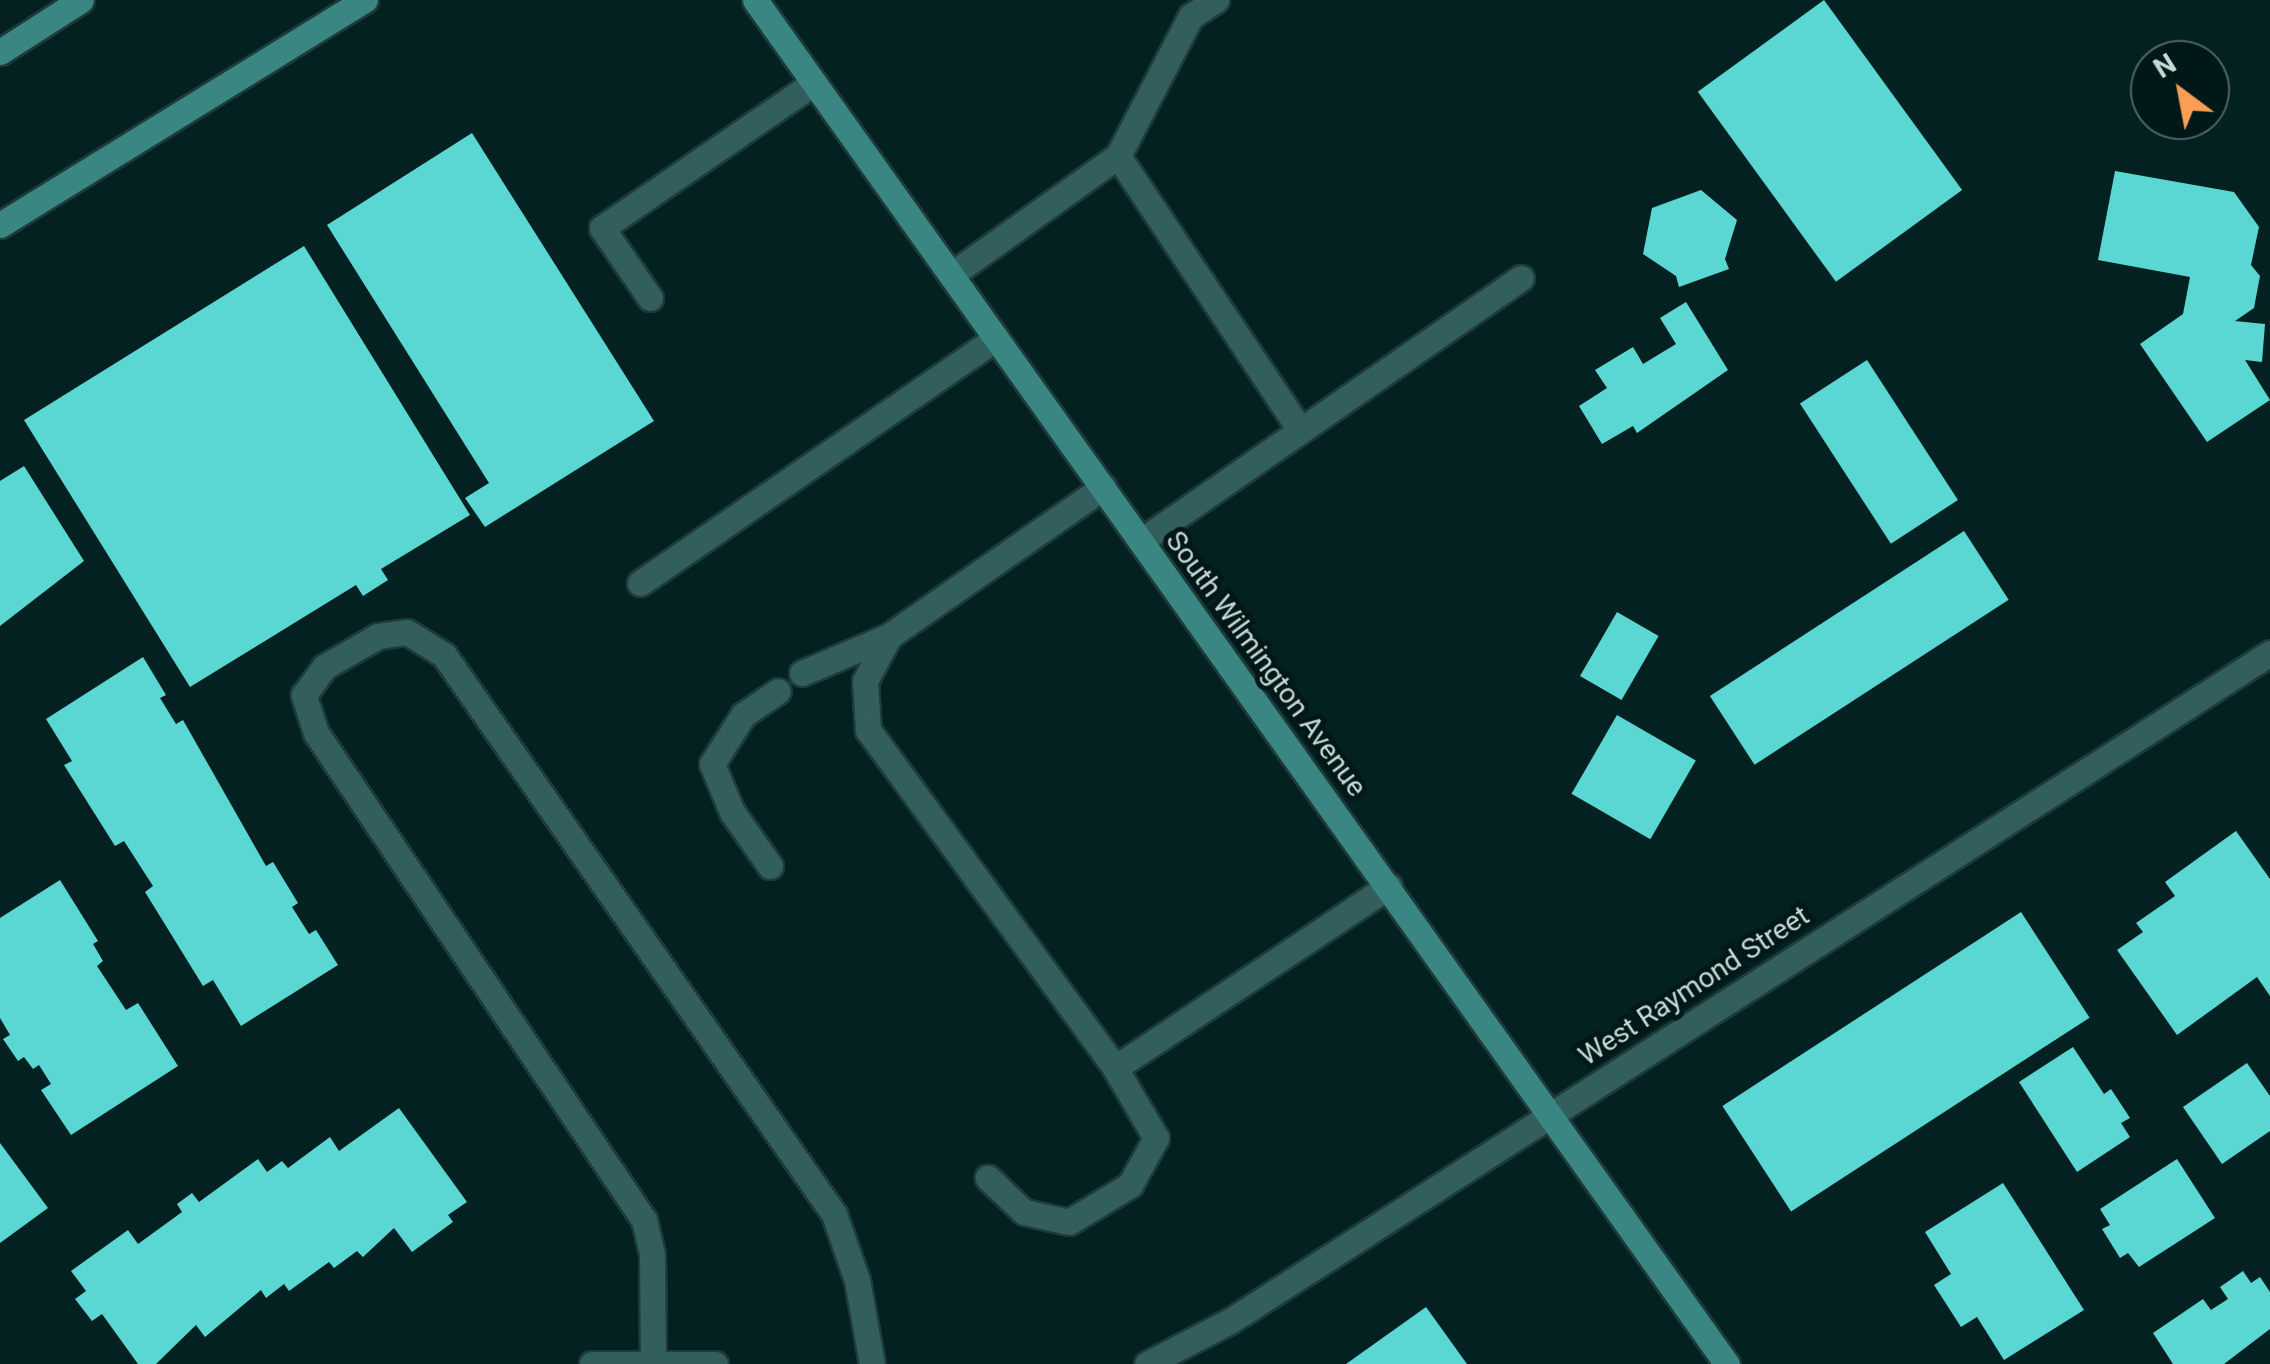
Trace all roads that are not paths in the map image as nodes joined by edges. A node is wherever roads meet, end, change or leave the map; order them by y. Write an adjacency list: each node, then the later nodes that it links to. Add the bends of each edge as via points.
1 (81, 0): 6 (main road)
2 (366, 0): 9 (main road)
3 (755, 0): 7 (main road, South Wilmington Avenue)
4 (1216, 0): 5 (street)
5 (1186, 8): 8 (street)
6 (0, 52)
7 (814, 83): 10 (main road, South Wilmington Avenue); 12 (street, via 602,228)
8 (1118, 156): 10 (street); 14 (street)
9 (0, 226)
10 (950, 275): 13 (main road, South Wilmington Avenue)
11 (1521, 278): 14 (street)
12 (650, 298)
13 (996, 338): 15 (main road, South Wilmington Avenue); 17 (street)
14 (1300, 430): 16 (street)
15 (1103, 487): 16 (main road, South Wilmington Avenue); 18 (street)
16 (1141, 541): 23 (main road, South Wilmington Avenue)
17 (640, 584)
18 (889, 636): 20 (street); 24 (street, via 866,681 868,730)
19 (2270, 653): 25 (street, West Raymond Street)
20 (802, 673)
21 (778, 691): 22 (street, via 743,715 712,764 732,812)
22 (770, 866)
23 (1388, 886): 24 (street); 25 (main road, South Wilmington Avenue)
24 (1115, 1068): 26 (street, via 1156,1138 1130,1185 1070,1222 1024,1212)
25 (1550, 1113): 31 (street, West Raymond Street, via 1230,1322); 32 (main road, South Wilmington Avenue)
26 (988, 1178)
27 (653, 1363): 28 (street); 29 (street); 30 (street, via 652,1254 644,1220 316,732 304,695 324,667 378,636 407,632 444,655 834,1214 857,1280)
28 (592, 1364)
29 (715, 1364)
30 (872, 1364)
31 (1147, 1364)
32 (1727, 1364)

